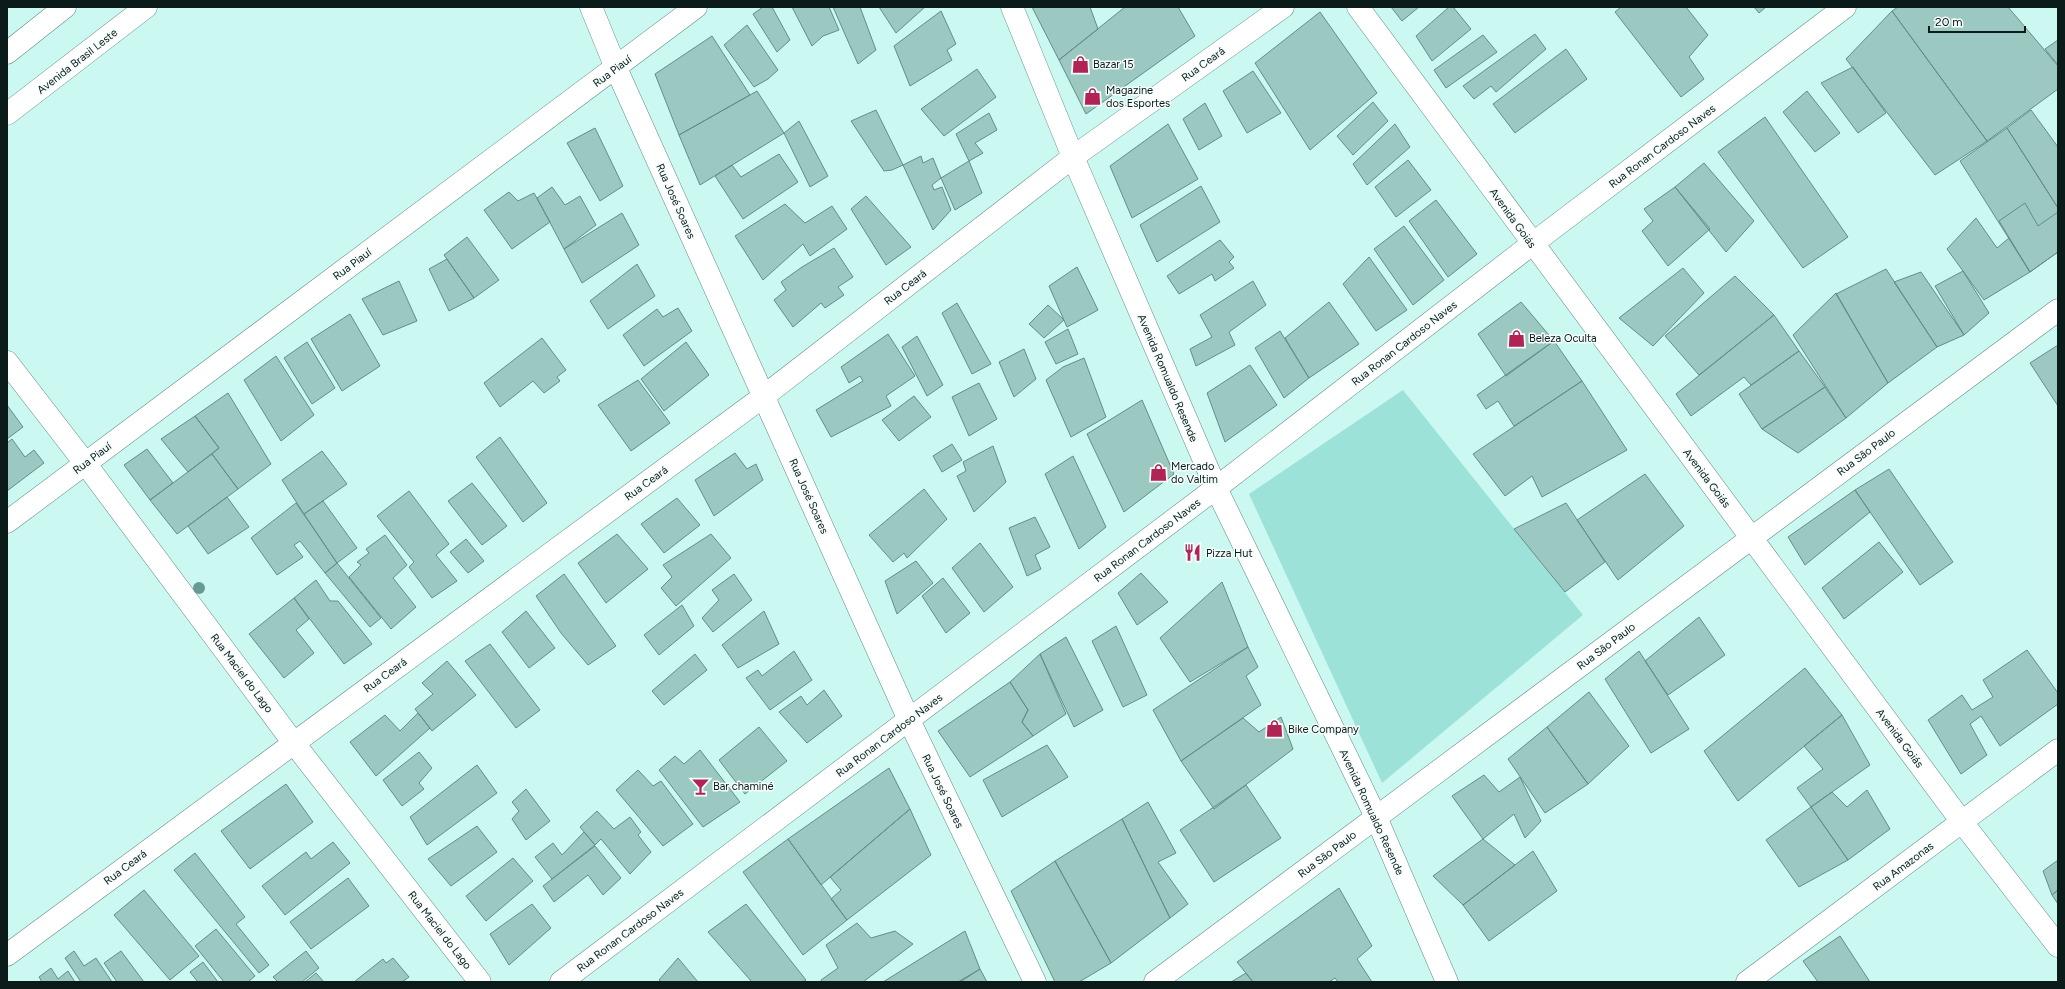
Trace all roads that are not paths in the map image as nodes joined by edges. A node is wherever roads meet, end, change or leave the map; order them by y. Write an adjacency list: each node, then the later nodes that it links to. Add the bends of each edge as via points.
1 (65, 7): 9 (street)
2 (146, 7): 11 (street, Avenida Brasil Leste)
3 (591, 7): 10 (street, Rua José Soares)
4 (696, 7): 10 (street, Rua Piauí)
5 (1012, 7): 12 (street, Avenida Romualdo Resende)
6 (1283, 7): 12 (street, Rua Ceará)
7 (1358, 7): 13 (street, Avenida Goiás)
8 (1845, 7): 13 (street, Rua Ronan Cardoso Naves)
9 (7, 53)
10 (616, 68): 16 (street, Rua José Soares); 17 (street, Rua Piauí)
11 (7, 114)
12 (1073, 157): 16 (street, Rua Ceará); 18 (street, Avenida Romualdo Resende)
13 (1532, 244): 18 (street, Rua Ronan Cardoso Naves); 20 (street, Avenida Goiás)
14 (2058, 310): 20 (street, Rua São Paulo)
15 (7, 362): 17 (street, Rua Maciel do Lago)
16 (764, 396): 21 (street, Rua José Soares); 22 (street, Rua Ceará)
17 (85, 463): 19 (street, Rua Piauí); 22 (street, Rua Maciel do Lago)
18 (1216, 488): 21 (street, Rua Ronan Cardoso Naves); 24 (street, Avenida Romualdo Resende)
19 (7, 522)
20 (1752, 538): 24 (street, Rua São Paulo); 25 (street, Avenida Goiás)
21 (909, 720): 29 (street, Rua Ronan Cardoso Naves); 30 (street, Rua José Soares)
22 (293, 742): 27 (street, Rua Ceará); 28 (street, Rua Maciel do Lago)
23 (2058, 750): 25 (street, Rua Amazonas)
24 (1376, 817): 31 (street, Rua São Paulo); 32 (street, Avenida Romualdo Resende)
25 (1962, 822): 26 (street, Avenida Goiás); 33 (street, Rua Amazonas)
26 (2058, 946)
27 (7, 955)
28 (480, 982)
29 (561, 982)
30 (1034, 982)
31 (1155, 982)
32 (1447, 982)
33 (1748, 982)

